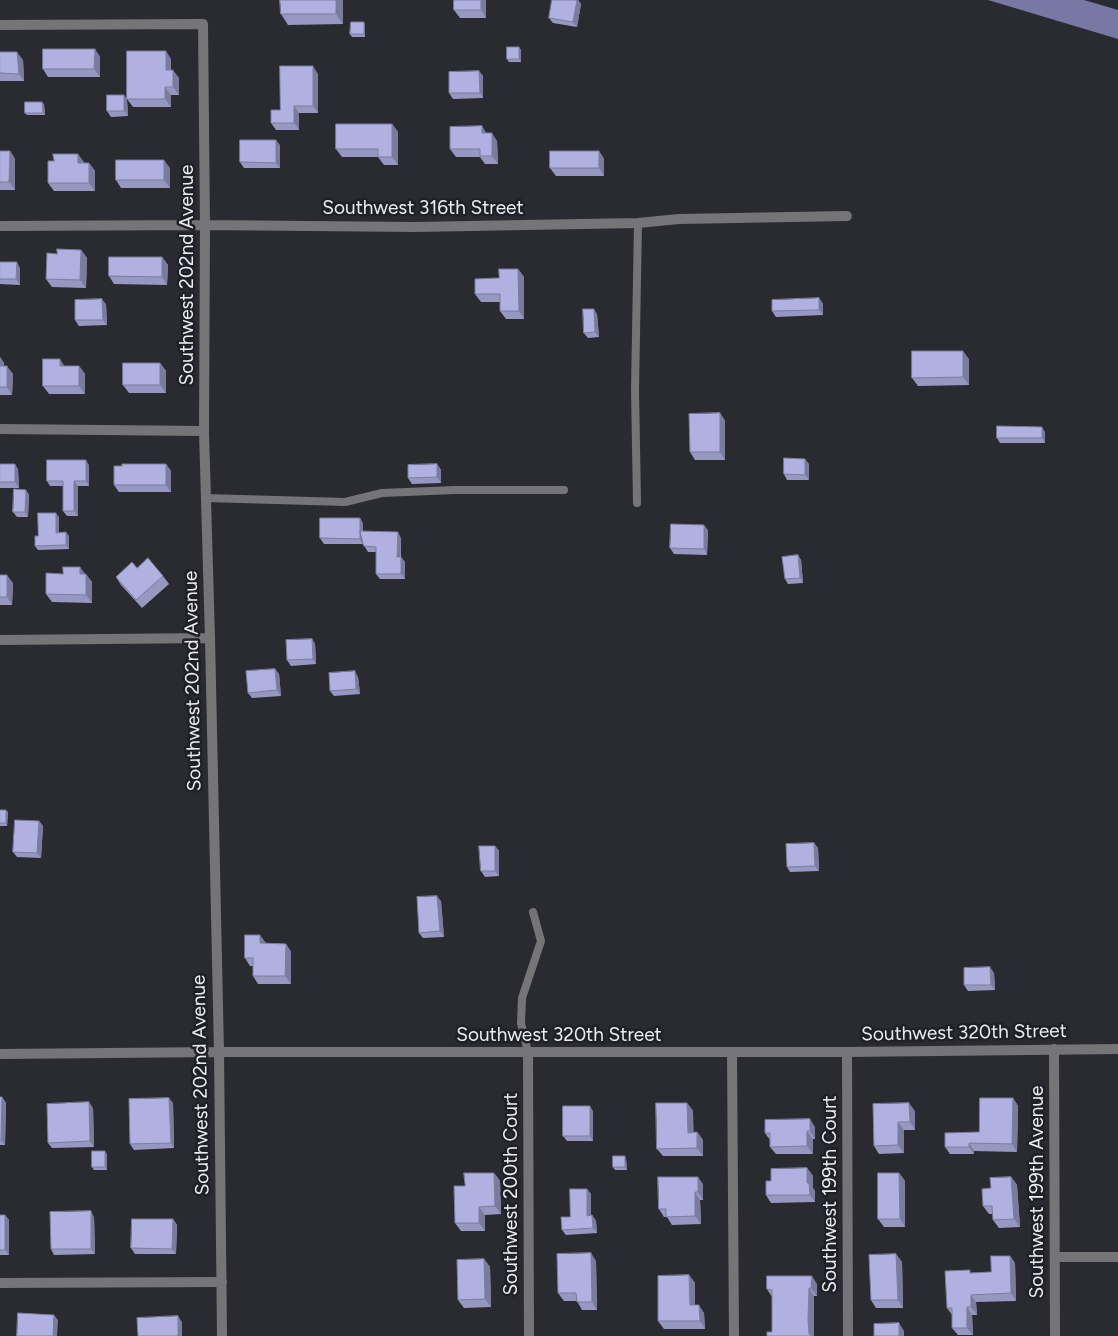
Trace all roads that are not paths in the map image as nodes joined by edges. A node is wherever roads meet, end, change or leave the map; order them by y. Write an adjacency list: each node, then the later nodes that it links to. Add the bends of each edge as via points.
1 (0, 25): 5 (street, Southwest 202nd Avenue, via 203,24)
2 (847, 216): 3 (street, Southwest 316th Street, via 679,219)
3 (638, 223): 5 (street, Southwest 316th Street); 10 (lane)
4 (0, 226): 5 (street, Southwest 316th Street)
5 (206, 226): 7 (street, Southwest 202nd Avenue)
6 (0, 429): 7 (street)
7 (204, 431): 9 (street, Southwest 202nd Avenue)
8 (564, 490): 9 (lane, via 382,493 345,502)
9 (206, 498): 11 (street, Southwest 202nd Avenue)
10 (637, 503)
11 (210, 638): 12 (street); 16 (street, Southwest 202nd Avenue)
12 (0, 640)
13 (533, 912): 17 (lane, via 542,942 522,998 521,1023)
14 (1054, 1049): 15 (street, Southwest 320th Street); 19 (street, Southwest 320th Street); 21 (street, Southwest 199th Avenue)
15 (1118, 1049)
16 (219, 1052): 17 (street, Southwest 320th Street); 20 (street, Southwest 320th Street); 23 (street, Southwest 202nd Avenue)
17 (528, 1052): 18 (street, Southwest 320th Street); 26 (street, Southwest 200th Court)
18 (732, 1052): 19 (street, Southwest 320th Street); 27 (street)
19 (847, 1052): 28 (street, Southwest 199th Court)
20 (0, 1054)
21 (1055, 1257): 22 (street); 29 (street, Southwest 199th Avenue)
22 (1118, 1257)
23 (222, 1282): 24 (street); 25 (street, Southwest 202nd Avenue)
24 (0, 1283)
25 (222, 1336)
26 (530, 1336)
27 (734, 1336)
28 (848, 1336)
29 (1055, 1336)

